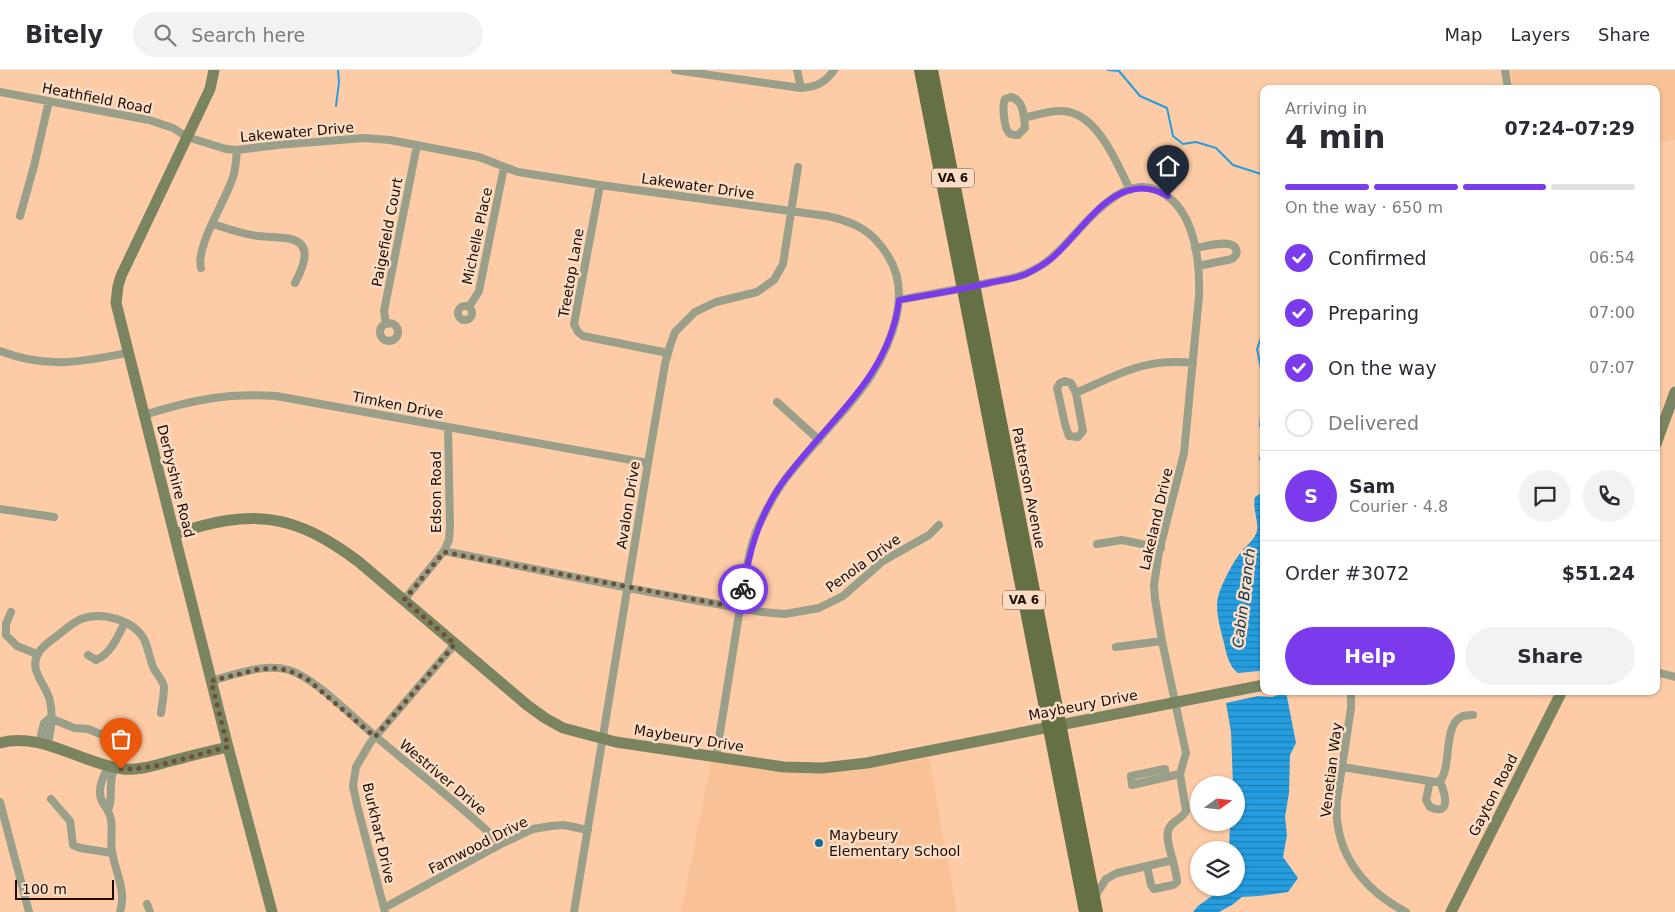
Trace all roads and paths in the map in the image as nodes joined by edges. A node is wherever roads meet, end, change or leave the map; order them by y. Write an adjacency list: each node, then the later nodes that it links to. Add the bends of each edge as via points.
1 (214, 70): 13 (street, Derbyshire Road, via 210,89)
2 (675, 70): 9 (street)
3 (797, 70): 9 (street)
4 (834, 70): 9 (street, via 822,83)
5 (920, 70): 27 (main road, Patterson Avenue / VA 6)
6 (932, 70): 27 (main road, Patterson Avenue / VA 6)
7 (1505, 70): 8 (street)
8 (1507, 85)
9 (801, 88)
10 (0, 92): 11 (street, Heathfield Road)
11 (48, 101): 13 (street, Heathfield Road, via 149,120); 21 (street)
12 (1024, 118): 12 (street, via 1026,128 1023,132 1018,135 1009,133 1003,108 1005,99 1016,98); 19 (street, via 1062,111 1073,112 1087,120 1112,154)
13 (187, 137): 15 (street, Lakewater Drive); 32 (street, Derbyshire Road, via 118,286 116,309)
14 (417, 145): 15 (street, Lakewater Drive, via 364,138); 16 (street, Lakewater Drive, via 479,157); 30 (street, Paigefield Court, via 384,311)
15 (237, 150): 22 (street, via 234,177)
16 (504, 167): 18 (street, Lakewater Drive); 29 (street, Michelle Place, via 479,291)
17 (798, 167): 20 (street, Avalon Drive)
18 (600, 185): 20 (street, Lakewater Drive); 33 (street, Treetop Lane, via 574,324 583,336)
19 (1130, 190): 23 (street, Lakeland Drive, via 1149,188 1174,201 1185,216); 27 (street, via 1120,193 1092,215 1050,260 1025,274)
20 (791, 212): 28 (street, Lakewater Drive, via 846,220 865,230 881,244 893,263 899,284); 33 (street, Avalon Drive, via 783,264 774,280 757,292 716,302 694,312 676,332)
21 (20, 216)
22 (213, 224): 25 (street, via 201,254); 26 (street, via 239,233 298,242 305,260)
23 (1195, 248): 24 (street, Lakeland Drive); 24 (street, via 1228,243 1236,250 1232,259)
24 (1198, 266): 34 (street, Lakeland Drive, via 1199,296)
25 (201, 268)
26 (295, 283)
27 (968, 287): 28 (street); 70 (main road, Patterson Avenue / VA 6)
28 (899, 300): 41 (street, Lakewater Drive, via 887,346 871,376)
29 (469, 307)
30 (386, 324)
31 (0, 352): 32 (street, via 34,361 61,363)
32 (127, 353): 38 (street, Derbyshire Road)
33 (668, 353): 42 (street, Avalon Drive)
34 (1193, 363): 36 (street, via 1160,361 1142,365); 48 (street, Lakeland Drive, via 1184,453)
35 (1675, 392): 40 (street)
36 (1076, 393): 36 (street, via 1068,382 1060,383 1057,388 1068,434 1075,438 1083,431)
37 (777, 402): 41 (street)
38 (144, 415): 39 (street, Timken Drive, via 202,399 254,394 290,397); 46 (street, Derbyshire Road)
39 (448, 428): 42 (street, Timken Drive); 49 (street, Edson Road, via 450,526)
40 (1660, 433)
41 (819, 440): 52 (street, Lakewater Drive, via 786,479 766,510 750,550)
42 (648, 464): 50 (street, Avalon Drive)
43 (0, 509): 44 (street)
44 (54, 517)
45 (939, 525): 52 (street, Penola Drive, via 929,535 883,561 853,589 832,602 804,612 785,614)
46 (175, 534): 51 (street, Maybeury Drive, via 239,518 290,524 337,545); 62 (street, Derbyshire Road)
47 (1097, 544): 48 (street, via 1122,540)
48 (1161, 548): 55 (street, Lakeland Drive, via 1154,585)
49 (444, 552): 50 (street, Penola Drive); 51 (street, Edson Road)
50 (627, 587): 52 (street, Penola Drive); 73 (street, Avalon Drive)
51 (404, 600): 56 (street, Maybeury Drive)
52 (740, 608): 77 (street, Lakewater Drive)
53 (11, 612): 58 (street, via 6,635 17,646)
54 (125, 622): 58 (street, via 98,617 81,619); 59 (street, via 112,647 102,657 96,660); 67 (street, via 145,641 154,671 162,681)
55 (1162, 641): 57 (street); 66 (street, Lakeland Drive)
56 (455, 644): 72 (street, Burkhart Drive); 73 (street, Maybeury Drive, via 544,718 563,728)
57 (1116, 647)
58 (38, 654): 69 (street, via 36,673 50,698)
59 (88, 654)
60 (1660, 673): 61 (street)
61 (1675, 677)
62 (211, 681): 72 (street, Westriver Drive, via 259,669 290,671 307,679); 76 (street, Derbyshire Road)
63 (1260, 686): 66 (street, Maybeury Drive)
64 (1351, 695): 79 (street, Venetian Way)
65 (1560, 695): 100 (street, Gayton Road)
66 (1175, 703): 70 (street, Maybeury Drive); 80 (street, Lakeland Drive, via 1186,753)
67 (161, 713)
68 (1474, 715): 83 (street, via 1461,717 1454,726)
69 (50, 718): 71 (street); 75 (street, via 51,732)
70 (1055, 726): 77 (street, Maybeury Drive, via 844,766 784,768); 91 (main road, Patterson Avenue / VA 6); 97 (main road, Patterson Avenue / VA 6)
71 (103, 735)
72 (375, 737): 87 (street, Westriver Drive); 92 (street, Burkhart Drive, via 359,761 354,786)
73 (603, 738): 77 (street, Maybeury Drive); 86 (street, Avalon Drive)
74 (0, 743): 75 (street, via 23,740)
75 (43, 745): 78 (street)
76 (228, 747): 78 (street, via 148,767); 95 (street, Derbyshire Road)
77 (716, 757)
78 (112, 767): 88 (street, via 108,810 112,825)
79 (1342, 767): 82 (street); 99 (street, Venetian Way, via 1336,814 1344,851 1376,893)
80 (1180, 774): 81 (street); 89 (street, Lakeland Drive, via 1186,811 1172,823 1168,833)
81 (1166, 777)
82 (1430, 781): 83 (street); 83 (street, via 1426,800 1430,807 1437,809 1446,802)
83 (1440, 781)
84 (51, 799): 88 (street, via 70,821 73,845)
85 (0, 802): 93 (street)
86 (588, 830): 87 (street, Farnwood Drive, via 551,826 534,829); 96 (street, Avalon Drive)
87 (501, 844): 92 (street, Farnwood Drive)
88 (112, 853): 94 (street, via 123,895)
89 (1173, 860): 90 (street); 90 (street, Lakeland Drive, via 1177,882 1173,885 1152,888)
90 (1147, 866): 91 (street, via 1109,877)
91 (1094, 898): 98 (main road, Patterson Avenue / VA 6)
92 (385, 910)
93 (30, 912)
94 (120, 912)
95 (272, 912)
96 (574, 912)
97 (1085, 912)
98 (1096, 912)
99 (1406, 912)
100 (1451, 912)

